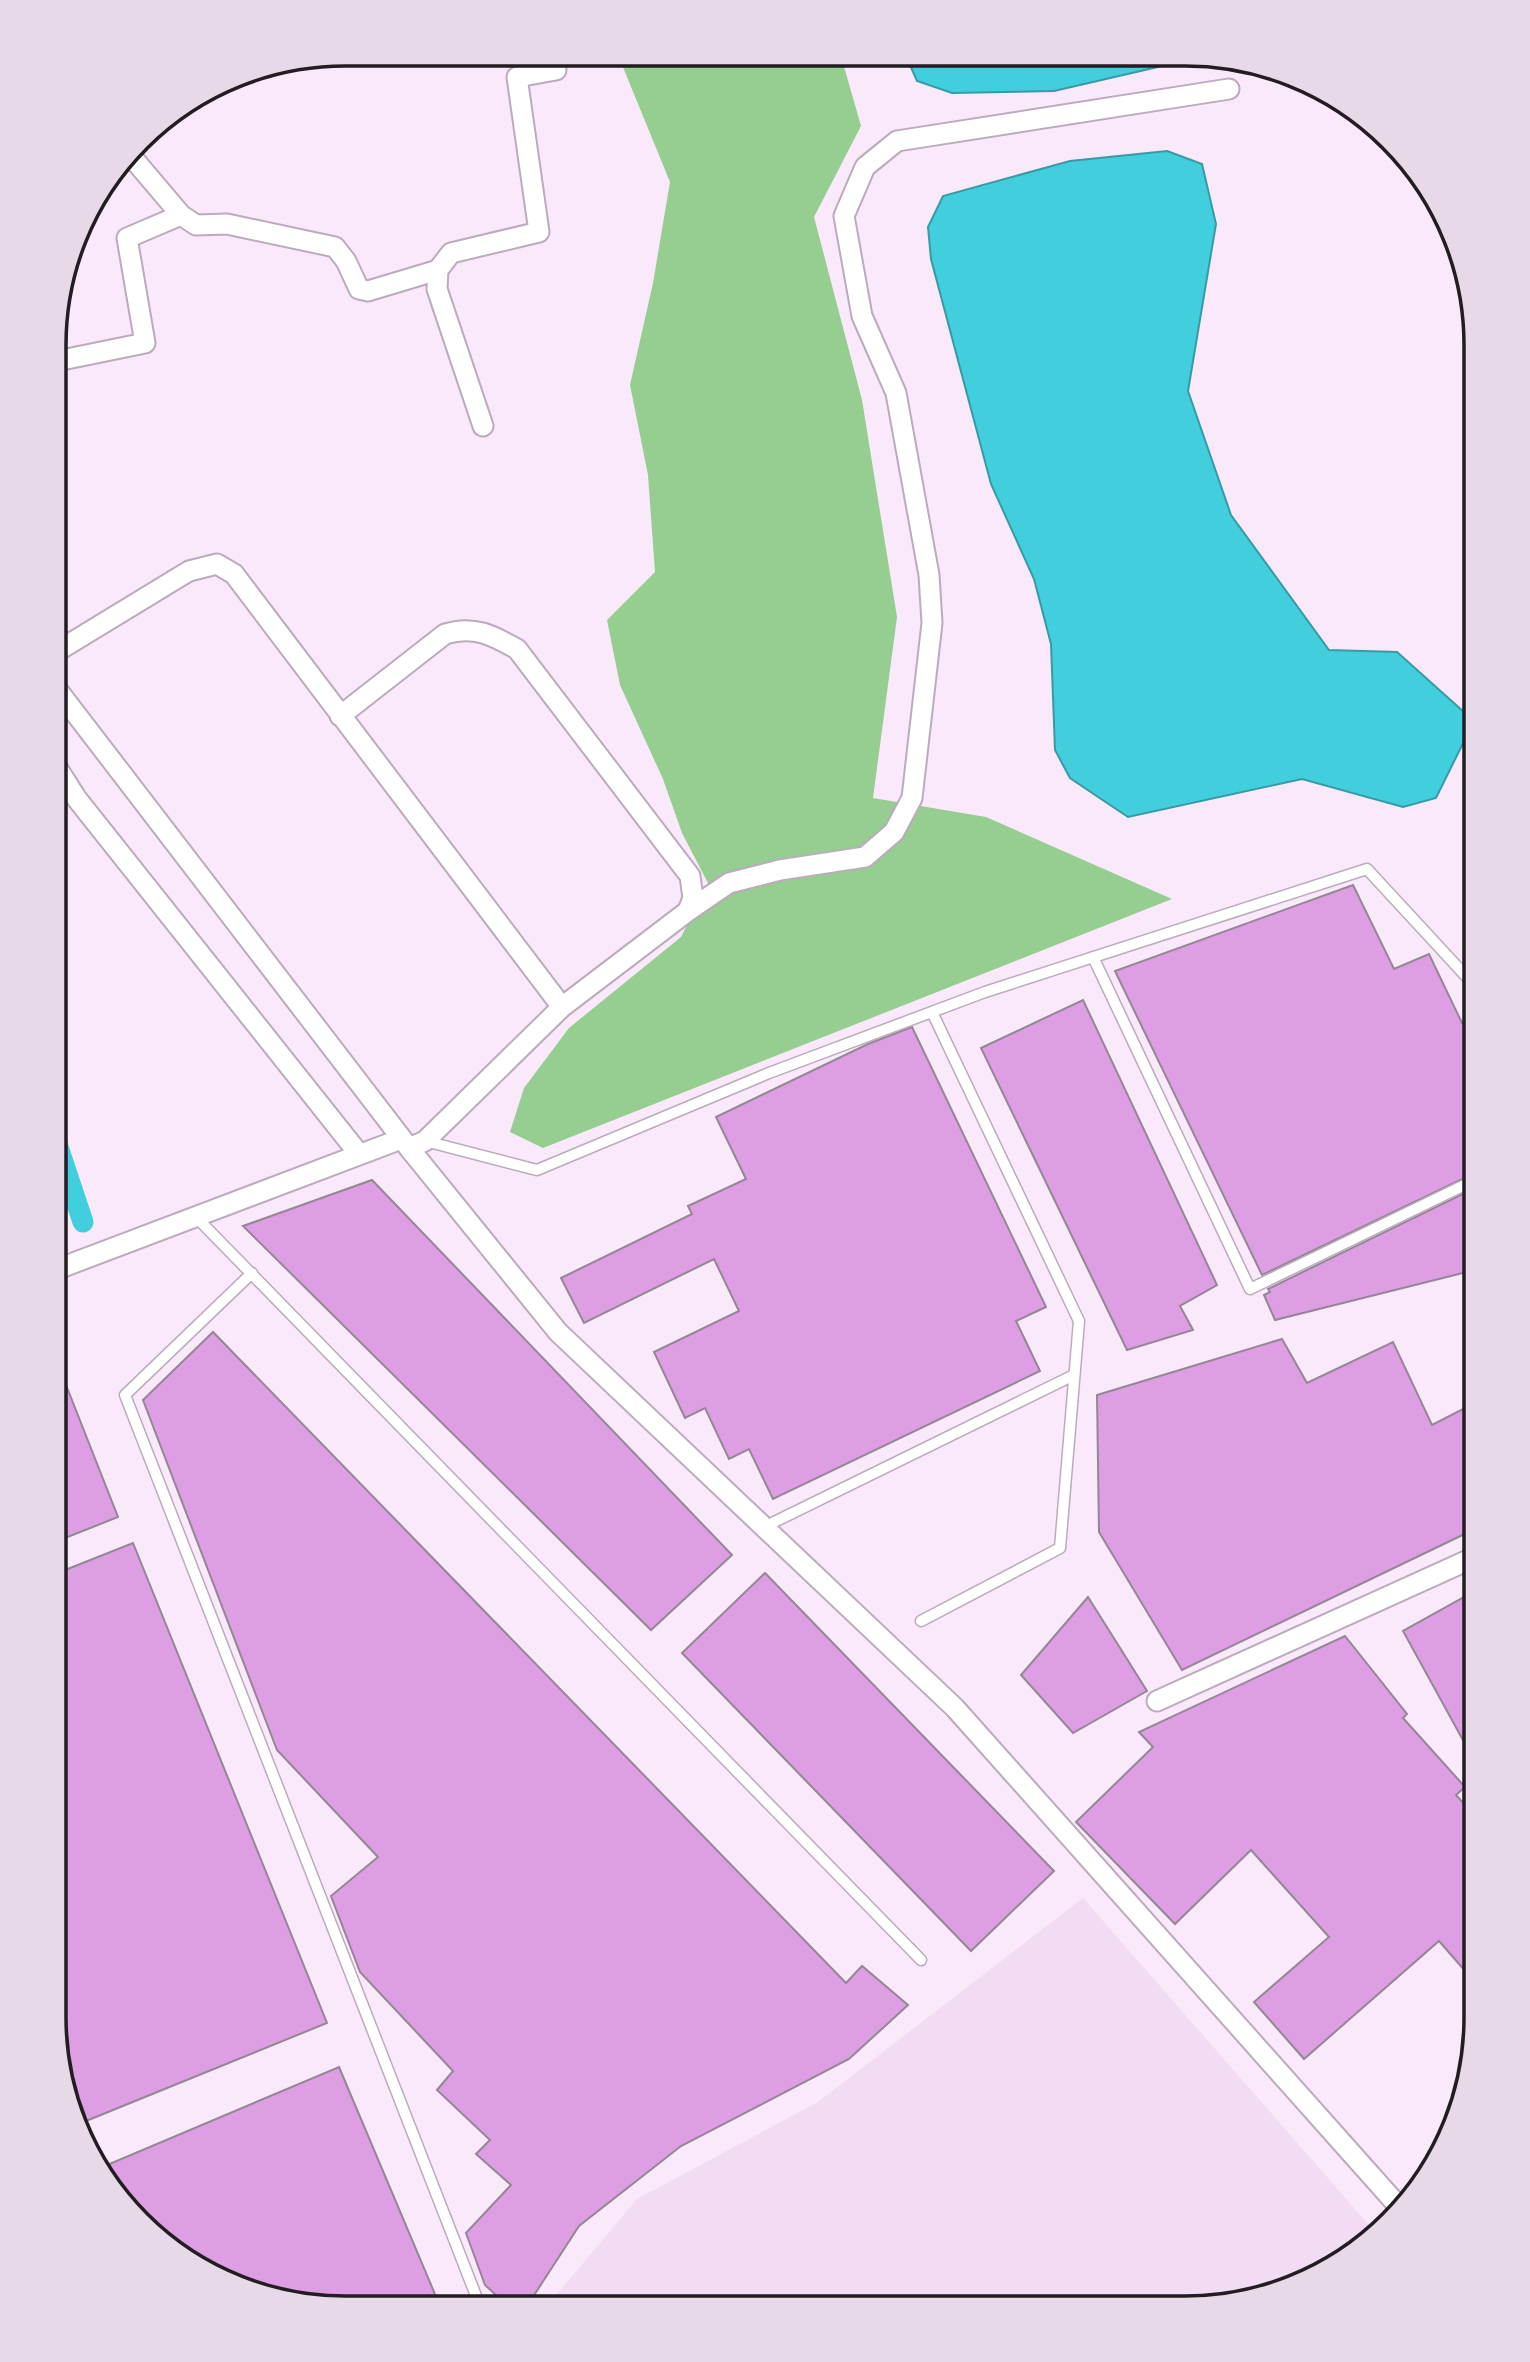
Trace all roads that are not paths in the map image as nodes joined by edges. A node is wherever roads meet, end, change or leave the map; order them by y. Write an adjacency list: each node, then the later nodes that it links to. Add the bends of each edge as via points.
1 (555, 66): 5 (street, via 556,70 517,77 539,232 451,253)
2 (1229, 89): 12 (street, via 897,141 865,167 844,216 862,316 896,393 929,575 932,623 912,798 894,832 865,858 780,870 729,883)
3 (136, 162): 4 (street)
4 (181, 215): 5 (street, via 196,225 227,224 335,247 359,289 368,291); 6 (street, via 127,238 145,343)
5 (438, 270): 7 (street, via 436,289)
6 (66, 360)
7 (483, 426)
8 (66, 645): 10 (street, via 188,571 217,564 234,574)
9 (66, 701): 17 (street)
10 (340, 716): 12 (street, via 445,634 463,628 487,632 517,649 690,876 693,898); 15 (street)
11 (66, 782): 18 (street)
12 (688, 911): 15 (street)
13 (1093, 957): 14 (lane, via 1367,869); 16 (lane); 19 (lane, via 1250,1289)
14 (1464, 975)
15 (562, 1007): 17 (street)
16 (932, 1012): 17 (lane, via 769,1073 537,1170); 23 (lane, via 1079,1321)
17 (412, 1143): 18 (street); 24 (street, via 558,1332)
18 (359, 1154): 20 (street)
19 (1464, 1185)
20 (196, 1217): 21 (street); 22 (lane)
21 (66, 1266)
22 (252, 1273): 28 (lane); 30 (lane, via 125,1395)
23 (1074, 1375): 24 (lane); 26 (lane, via 1060,1548)
24 (763, 1528): 29 (street, via 955,1709)
25 (1464, 1562): 27 (street)
26 (921, 1621)
27 (1157, 1701)
28 (921, 1960)
29 (1394, 2200)
30 (476, 2296)

